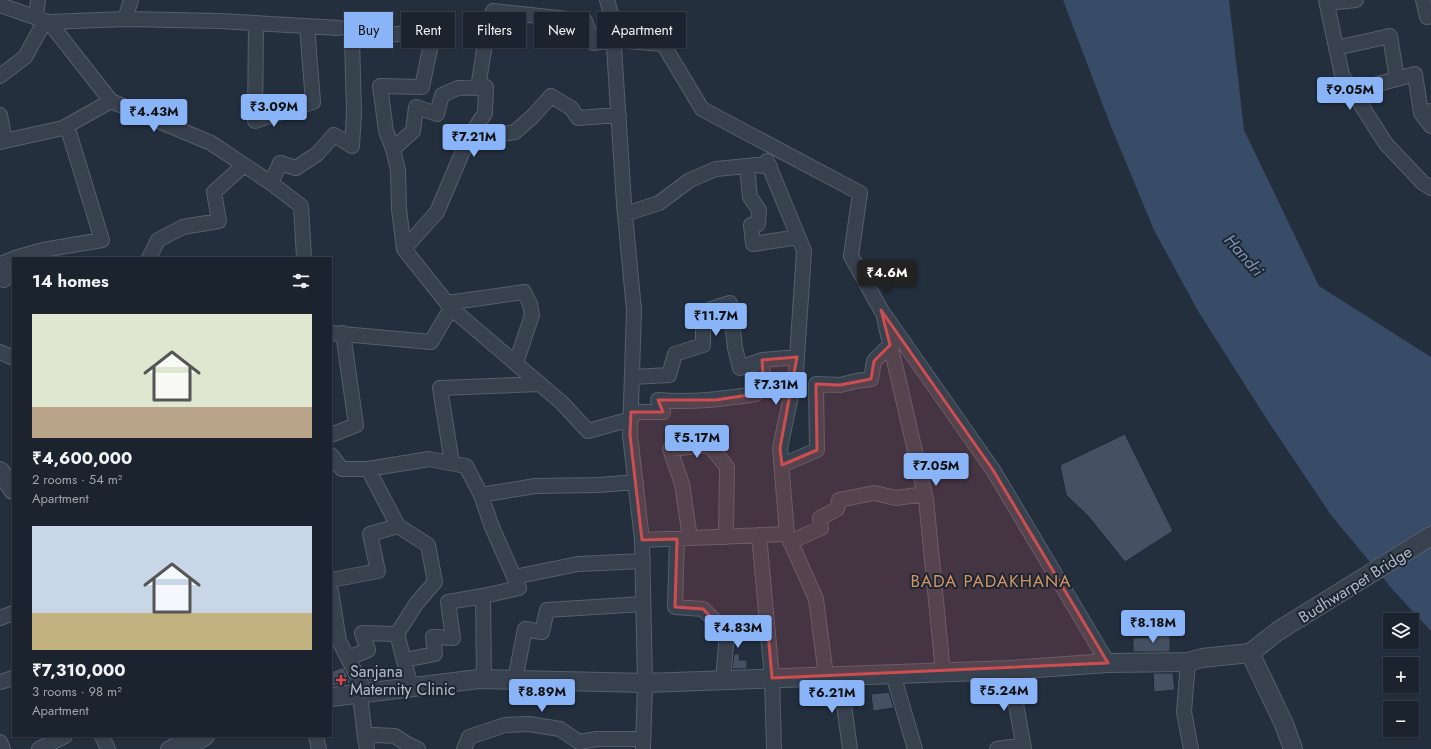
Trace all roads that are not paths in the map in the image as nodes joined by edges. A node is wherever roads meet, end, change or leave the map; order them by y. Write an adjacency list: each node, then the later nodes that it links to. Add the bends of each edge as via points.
1 (38, 0): 11 (street)
2 (130, 0): 10 (street)
3 (607, 0): 8 (street)
4 (1356, 0): 6 (street)
5 (1423, 0): 9 (street, via 1427,17)
6 (1327, 2): 18 (street)
7 (0, 5): 11 (street)
8 (610, 12)
9 (1431, 16)
10 (125, 19): 11 (street); 12 (street)
11 (43, 20): 19 (street, via 25,57); 23 (street)
12 (256, 23): 13 (street); 13 (street, via 255,121 313,102)
13 (307, 26): 14 (street)
14 (339, 28)
15 (597, 42): 21 (street, via 593,43 585,21 493,11)
16 (615, 48): 26 (street)
17 (665, 48): 45 (street, via 702,109 860,193 851,256)
18 (1336, 48): 20 (street, via 1390,36); 22 (street, via 1342,74)
19 (0, 76)
20 (1397, 79): 22 (street); 24 (street, via 1416,74)
21 (478, 88): 29 (street, via 486,87 485,112); 31 (street, via 458,88 442,95 437,114 416,107 413,132)
22 (1352, 91): 35 (street, via 1386,144 1423,183)
23 (111, 101): 27 (street); 32 (street, via 211,143)
24 (1426, 112): 28 (street)
25 (0, 115): 30 (street)
26 (619, 115): 29 (street, via 578,118 571,108 551,96 515,132); 36 (street)
27 (67, 126): 30 (street); 39 (street, via 102,240)
28 (1431, 126)
29 (468, 138): 38 (street, via 437,212)
30 (3, 142)
31 (393, 149): 34 (street, via 386,131 380,86 422,87 434,30 352,39 352,146 334,135 316,154 296,168 280,163); 38 (street, via 398,170)
32 (244, 165): 34 (street); 40 (street, via 214,192 219,222 176,230 158,240)
33 (747, 166): 36 (street, via 716,169 690,180 659,204); 37 (street, via 769,164); 37 (street, via 750,197 759,210 758,224 751,225 753,244)
34 (271, 183): 41 (street, via 301,206)
35 (1431, 188)
36 (625, 214): 53 (street, via 634,310)
37 (798, 237): 49 (street, via 804,251)
38 (404, 249): 44 (street)
39 (18, 257)
40 (150, 257)
41 (304, 257)
42 (12, 259): 43 (street, via 3,263)
43 (1, 276)
44 (449, 305): 46 (street, via 432,342); 52 (street); 52 (street, via 524,292 532,315)
45 (881, 310): 47 (street); 88 (street, via 993,470)
46 (337, 333): 56 (street, via 356,425)
47 (890, 345): 59 (street, via 874,361 871,379 840,385 816,384 817,450); 65 (street)
48 (0, 352): 50 (street)
49 (797, 357): 51 (street); 59 (street, via 780,448)
50 (12, 358)
51 (762, 360): 53 (street, via 740,368 730,303 711,309 703,321 703,345 675,354 670,375); 55 (street, via 762,377 756,394 684,402 658,400 663,412)
52 (516, 363): 54 (street)
53 (632, 377): 55 (street)
54 (540, 384): 55 (street, via 588,431); 58 (street, via 440,388)
55 (631, 416): 62 (street, via 630,435)
56 (332, 435)
57 (332, 456): 60 (street, via 342,469)
58 (452, 463): 60 (street, via 429,459); 64 (street, via 466,466)
59 (782, 465): 71 (street)
60 (368, 469): 66 (street)
61 (0, 471): 63 (street)
62 (636, 482): 64 (street, via 535,486); 72 (street)
63 (12, 489)
64 (481, 494): 74 (street)
65 (925, 494): 71 (street, via 896,498 874,492 839,500 837,509 820,518 821,528); 90 (street)
66 (398, 526): 75 (street, via 370,534 378,571); 83 (street, via 428,545 435,582 416,604)
67 (759, 535): 69 (street); 71 (street); 81 (street)
68 (1431, 536): 84 (street, Budhwarpet Bridge)
69 (726, 537): 70 (street); 70 (street, via 727,467 709,445 670,449 682,484)
70 (684, 538): 72 (street); 82 (street, via 675,607 703,609)
71 (788, 538): 92 (street, via 816,599)
72 (642, 540): 73 (street)
73 (643, 561): 74 (street, via 578,564); 78 (street)
74 (514, 577): 76 (street, via 519,588)
75 (332, 580)
76 (483, 596): 86 (street, via 448,602 453,638 433,637 435,654); 95 (street)
77 (332, 597): 85 (street, via 339,641)
78 (643, 604): 96 (street, via 547,610 542,632 525,629); 99 (street)
79 (12, 613): 80 (street)
80 (0, 618)
81 (768, 632): 82 (street); 94 (street)
82 (727, 633): 97 (street)
83 (397, 634): 85 (street, via 362,633 368,650); 86 (street)
84 (1250, 652): 87 (street); 123 (street)
85 (348, 658): 101 (street)
86 (404, 660): 100 (street)
87 (1188, 662): 88 (street); 122 (street, via 1184,712)
88 (1108, 663): 89 (street)
89 (1010, 670): 90 (street); 111 (street)
90 (943, 672): 91 (street)
91 (893, 674): 92 (street); 120 (street)
92 (833, 676): 94 (street); 119 (street)
93 (12, 678): 98 (street)
94 (772, 678): 97 (street); 118 (street)
95 (484, 679): 96 (street); 100 (street)
96 (515, 680): 99 (street)
97 (723, 680): 99 (street)
98 (0, 682)
99 (645, 683): 110 (street)
100 (411, 687): 101 (street)
101 (363, 693): 102 (street); 108 (street)
102 (332, 697)
103 (63, 737): 113 (street)
104 (102, 737): 114 (street)
105 (202, 737): 109 (street)
106 (316, 737): 115 (street)
107 (0, 742): 112 (street)
108 (366, 743): 116 (street, via 374,734 395,736)
109 (180, 744)
110 (643, 744): 117 (street, via 597,739 579,742 560,730 529,724 505,725 469,737)
111 (1024, 747): 121 (street)
112 (4, 749)
113 (39, 749)
114 (108, 749)
115 (319, 749)
116 (418, 749)
117 (464, 749)
118 (774, 749)
119 (850, 749)
120 (915, 749)
121 (997, 749)
122 (1191, 749)
123 (1293, 749)

